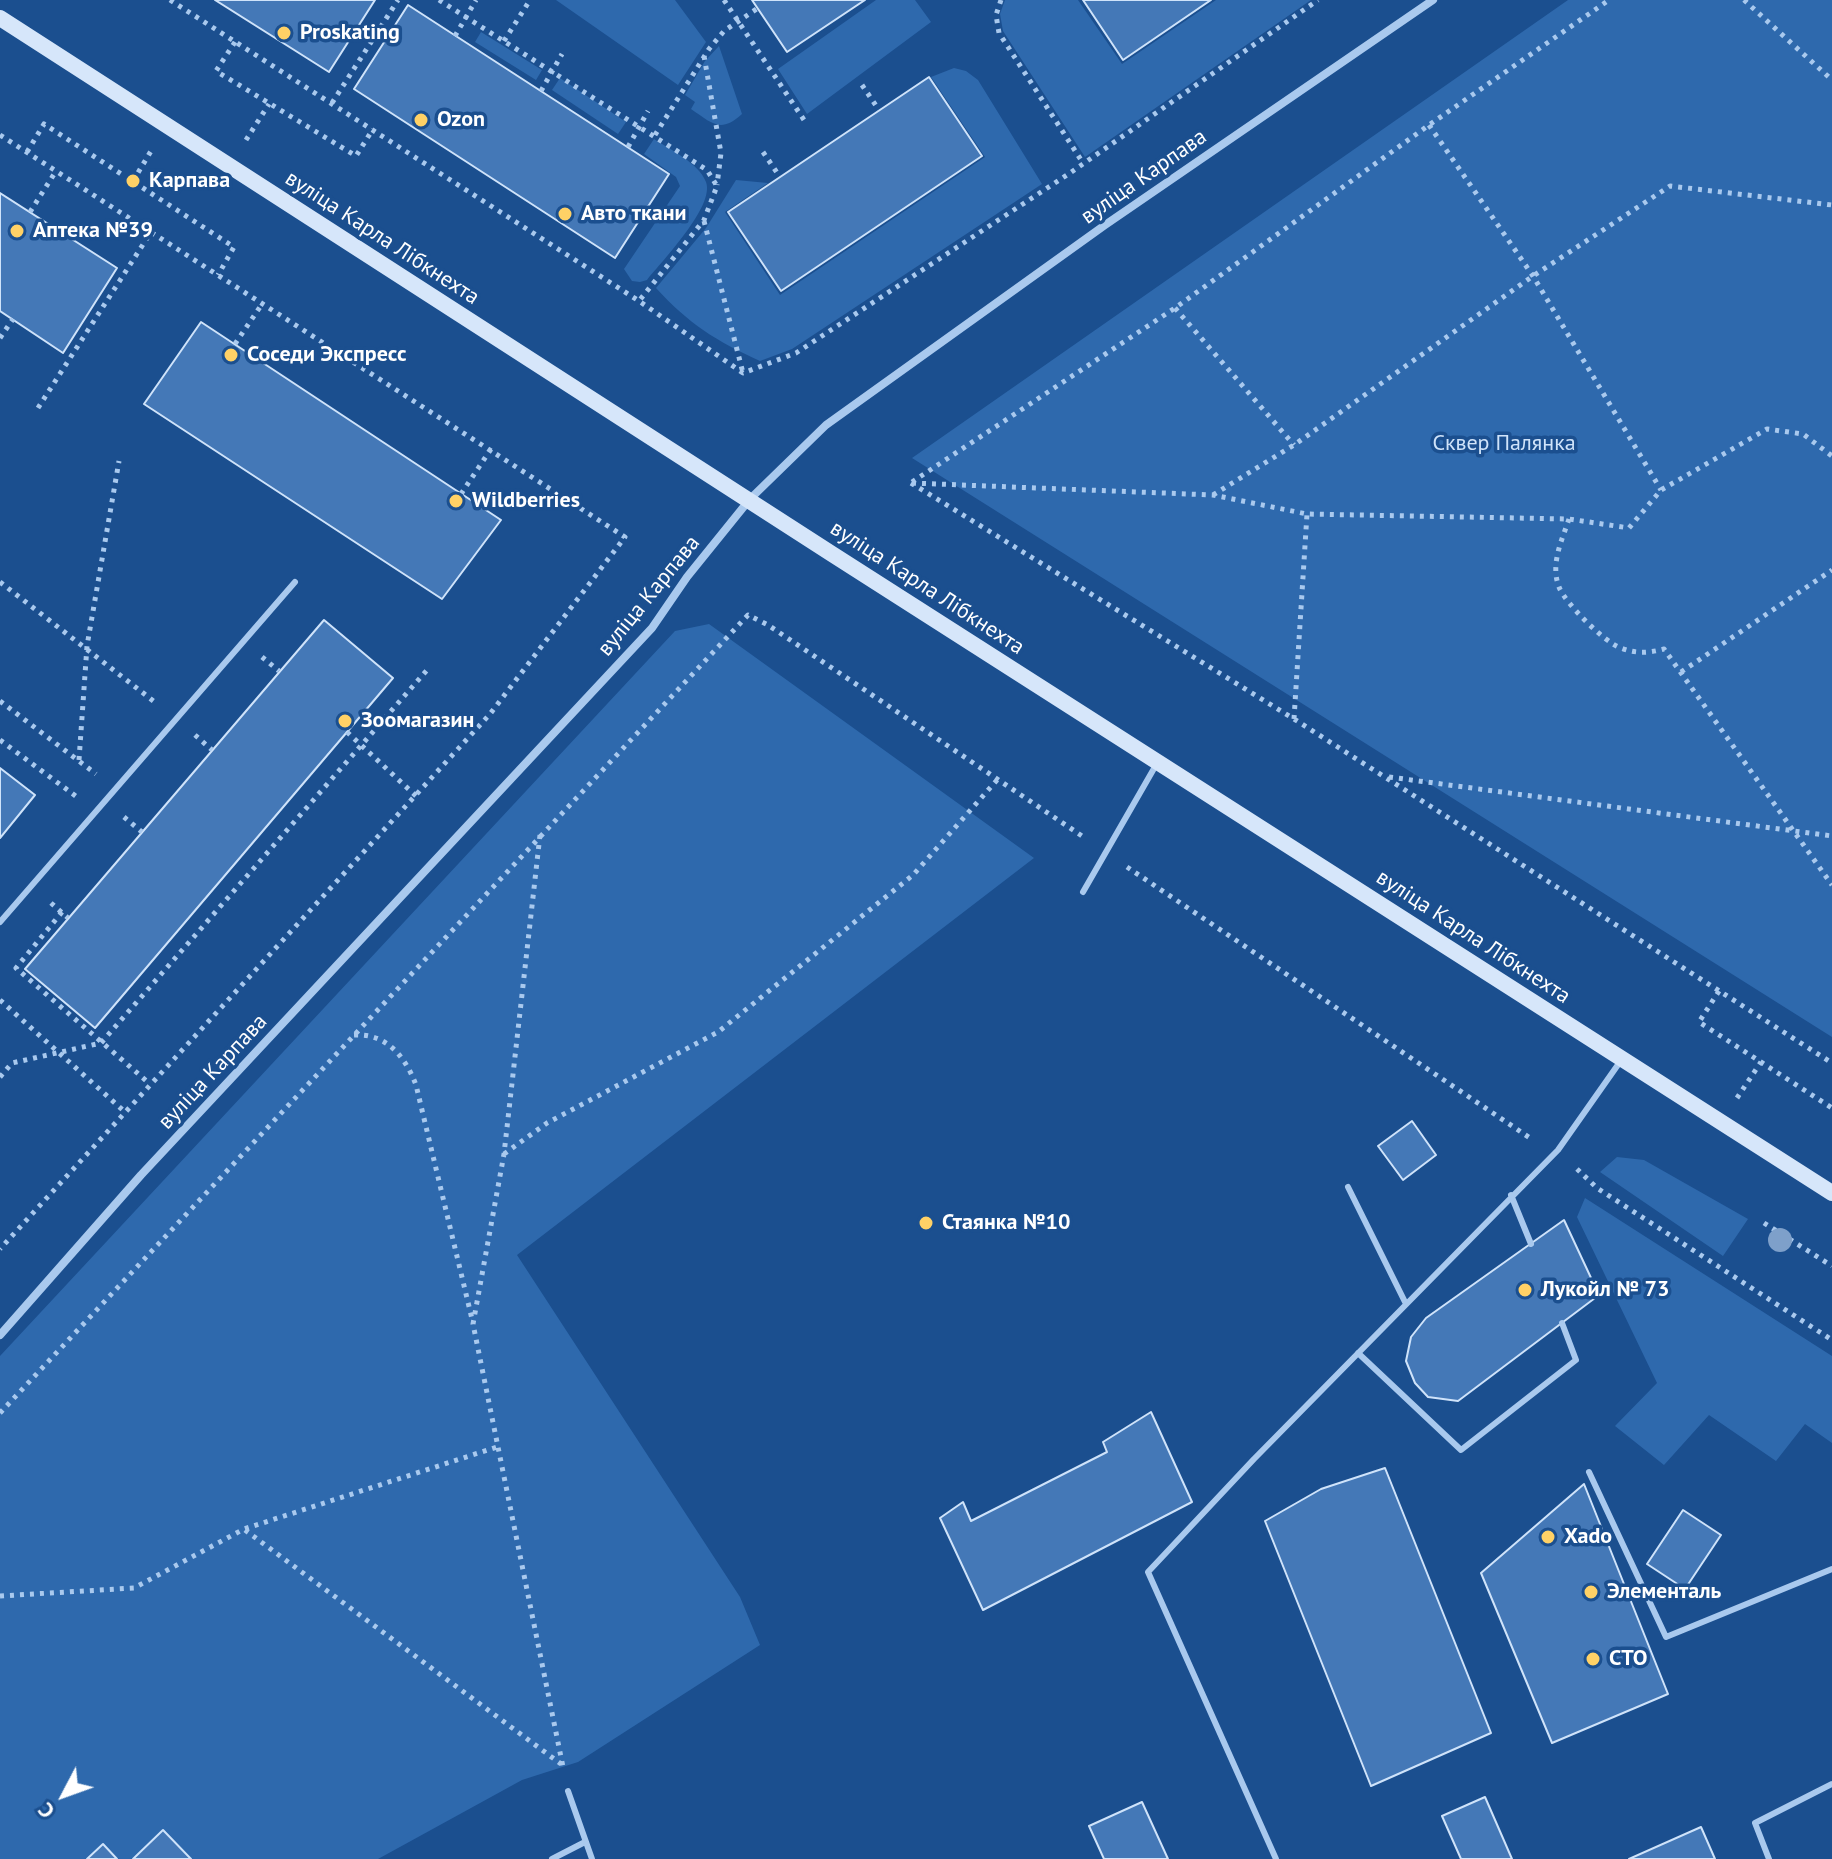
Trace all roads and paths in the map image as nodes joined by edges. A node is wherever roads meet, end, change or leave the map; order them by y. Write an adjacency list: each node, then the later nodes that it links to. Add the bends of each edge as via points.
1 (170, 0): 18 (path)
2 (398, 0): 25 (path)
3 (439, 0): 13 (path)
4 (476, 0): 13 (path)
5 (530, 0): 17 (path)
6 (724, 0): 15 (path)
7 (1001, 0): 38 (path, via 996,15 999,33)
8 (1318, 0): 38 (path)
9 (1433, 0): 65 (street, вуліца Карпава, via 826,425)
10 (1609, 0): 30 (path)
11 (1744, 0): 22 (path)
12 (758, 8): 15 (path)
13 (466, 17): 16 (path); 17 (path)
14 (0, 18): 39 (main road, вуліца Карла Лібкнехта)
15 (738, 22): 20 (path); 29 (path)
16 (455, 36)
17 (504, 41): 21 (path)
18 (235, 42): 25 (path); 26 (path, via 216,71)
19 (562, 54): 21 (path)
20 (704, 55): 34 (path); 42 (path, via 721,153)
21 (552, 71): 24 (path); 31 (path)
22 (1832, 80)
23 (862, 85): 27 (path)
24 (541, 91)
25 (332, 103): 32 (path)
26 (269, 104): 32 (path, via 356,156); 39 (path)
27 (879, 110)
28 (648, 111): 31 (path)
29 (806, 123)
30 (1429, 125): 48 (path); 51 (path)
31 (639, 126): 34 (path); 35 (path)
32 (373, 129): 49 (path)
33 (0, 135): 36 (path)
34 (655, 135): 42 (path, via 707,170)
35 (628, 147)
36 (27, 152): 40 (path); 47 (path, via 44,124 133,181 234,247)
37 (763, 152): 41 (path)
38 (1083, 163): 55 (path, via 796,353)
39 (229, 165): 65 (main road, вуліца Карла Лібкнехта)
40 (56, 171): 44 (path); 46 (path)
41 (780, 177)
42 (717, 186): 45 (path)
43 (1832, 205): 48 (path, via 1670,186)
44 (30, 212)
45 (704, 220): 49 (path); 55 (path)
46 (151, 232): 47 (path); 56 (path)
47 (218, 275): 50 (path)
48 (1533, 276): 57 (path); 62 (path)
49 (639, 301): 55 (path)
50 (262, 304): 54 (path); 58 (path)
51 (1175, 308): 57 (path); 61 (path)
52 (13, 319): 53 (path)
53 (0, 338)
54 (235, 344)
55 (743, 373)
56 (38, 408)
57 (1294, 445): 64 (path)
58 (491, 449): 63 (path); 84 (path, via 625,537 490,714)
59 (1832, 456): 62 (path, via 1803,434 1767,429)
60 (119, 461): 71 (path)
61 (911, 483): 64 (path); 76 (path)
62 (1661, 490): 67 (path, via 1629,528)
63 (461, 494)
64 (1213, 495): 66 (path)
65 (750, 499): 81 (main road, вуліца Карла Лібкнехта); 119 (street, вуліца Карпава, via 652,628 141,1175)
66 (1307, 514): 67 (path); 76 (path)
67 (1569, 519): 73 (path, via 1556,557 1559,587 1583,619 1617,648 1645,654 1664,649)
68 (1832, 570): 73 (path)
69 (0, 582): 71 (path)
70 (295, 582): 75 (lane)
71 (87, 646): 74 (path, via 79,760); 75 (path)
72 (427, 670): 79 (path)
73 (1681, 672): 86 (path)
74 (0, 701)
75 (176, 719): 80 (path); 85 (lane)
76 (1294, 719): 82 (path)
77 (347, 732): 79 (path)
78 (0, 740): 85 (path)
79 (361, 745): 84 (path); 97 (path)
80 (212, 750)
81 (1158, 761): 89 (lane); 99 (main road, вуліца Карла Лібкнехта)
82 (1384, 777): 86 (path); 94 (path)
83 (998, 779): 87 (path, via 748,615); 89 (path); 108 (path, via 913,875 718,1032 547,1123)
84 (416, 796): 103 (path)
85 (97, 811): 93 (lane)
86 (1793, 829): 88 (path); 90 (path)
87 (540, 835): 96 (path); 108 (path)
88 (1832, 836)
89 (1106, 852): 91 (lane); 107 (path, via 1530,1139)
90 (1832, 885)
91 (1083, 892)
92 (62, 912): 97 (path, via 16,968)
93 (0, 922)
94 (1719, 991): 100 (path, via 1699,1022); 101 (path)
95 (0, 1000): 98 (path)
96 (354, 1035): 118 (path, via 382,1040 409,1066); 122 (path)
97 (101, 1043): 98 (path); 103 (path)
98 (59, 1053): 102 (path, via 12,1063); 105 (path)
99 (1622, 1059): 106 (main road, вуліца Карла Лібкнехта); 107 (lane)
100 (1761, 1062): 104 (path); 106 (path)
101 (1832, 1063)
102 (0, 1077)
103 (150, 1084): 105 (path)
104 (1832, 1108)
105 (125, 1112): 114 (path)
106 (1721, 1122): 110 (main road, вуліца Карла Лібкнехта)
107 (1558, 1150): 111 (lane); 120 (path, via 1597,1188)
108 (504, 1154): 118 (path)
109 (1348, 1187): 116 (lane)
110 (1832, 1193)
111 (1511, 1195): 113 (lane); 116 (lane)
112 (1764, 1223): 115 (path)
113 (1531, 1244)
114 (0, 1249)
115 (1832, 1266)
116 (1406, 1304): 121 (lane)
117 (1562, 1323): 121 (lane, via 1576,1360 1461,1450)
118 (473, 1324): 123 (path)
119 (0, 1335)
120 (1832, 1340)
121 (1358, 1353): 135 (lane, via 1148,1572)
122 (0, 1413)
123 (497, 1447): 125 (path); 129 (path)
124 (1589, 1472): 126 (lane, via 1666,1637)
125 (244, 1529): 128 (path, via 134,1588); 129 (path)
126 (1828, 1571): 127 (lane)
127 (1832, 1577)
128 (0, 1596)
129 (563, 1765): 131 (path)
130 (1832, 1784): 136 (lane, via 1755,1823)
131 (568, 1791): 132 (lane)
132 (585, 1842): 133 (lane); 134 (lane)
133 (552, 1859)
134 (592, 1859)
135 (1276, 1859)
136 (1769, 1859)

